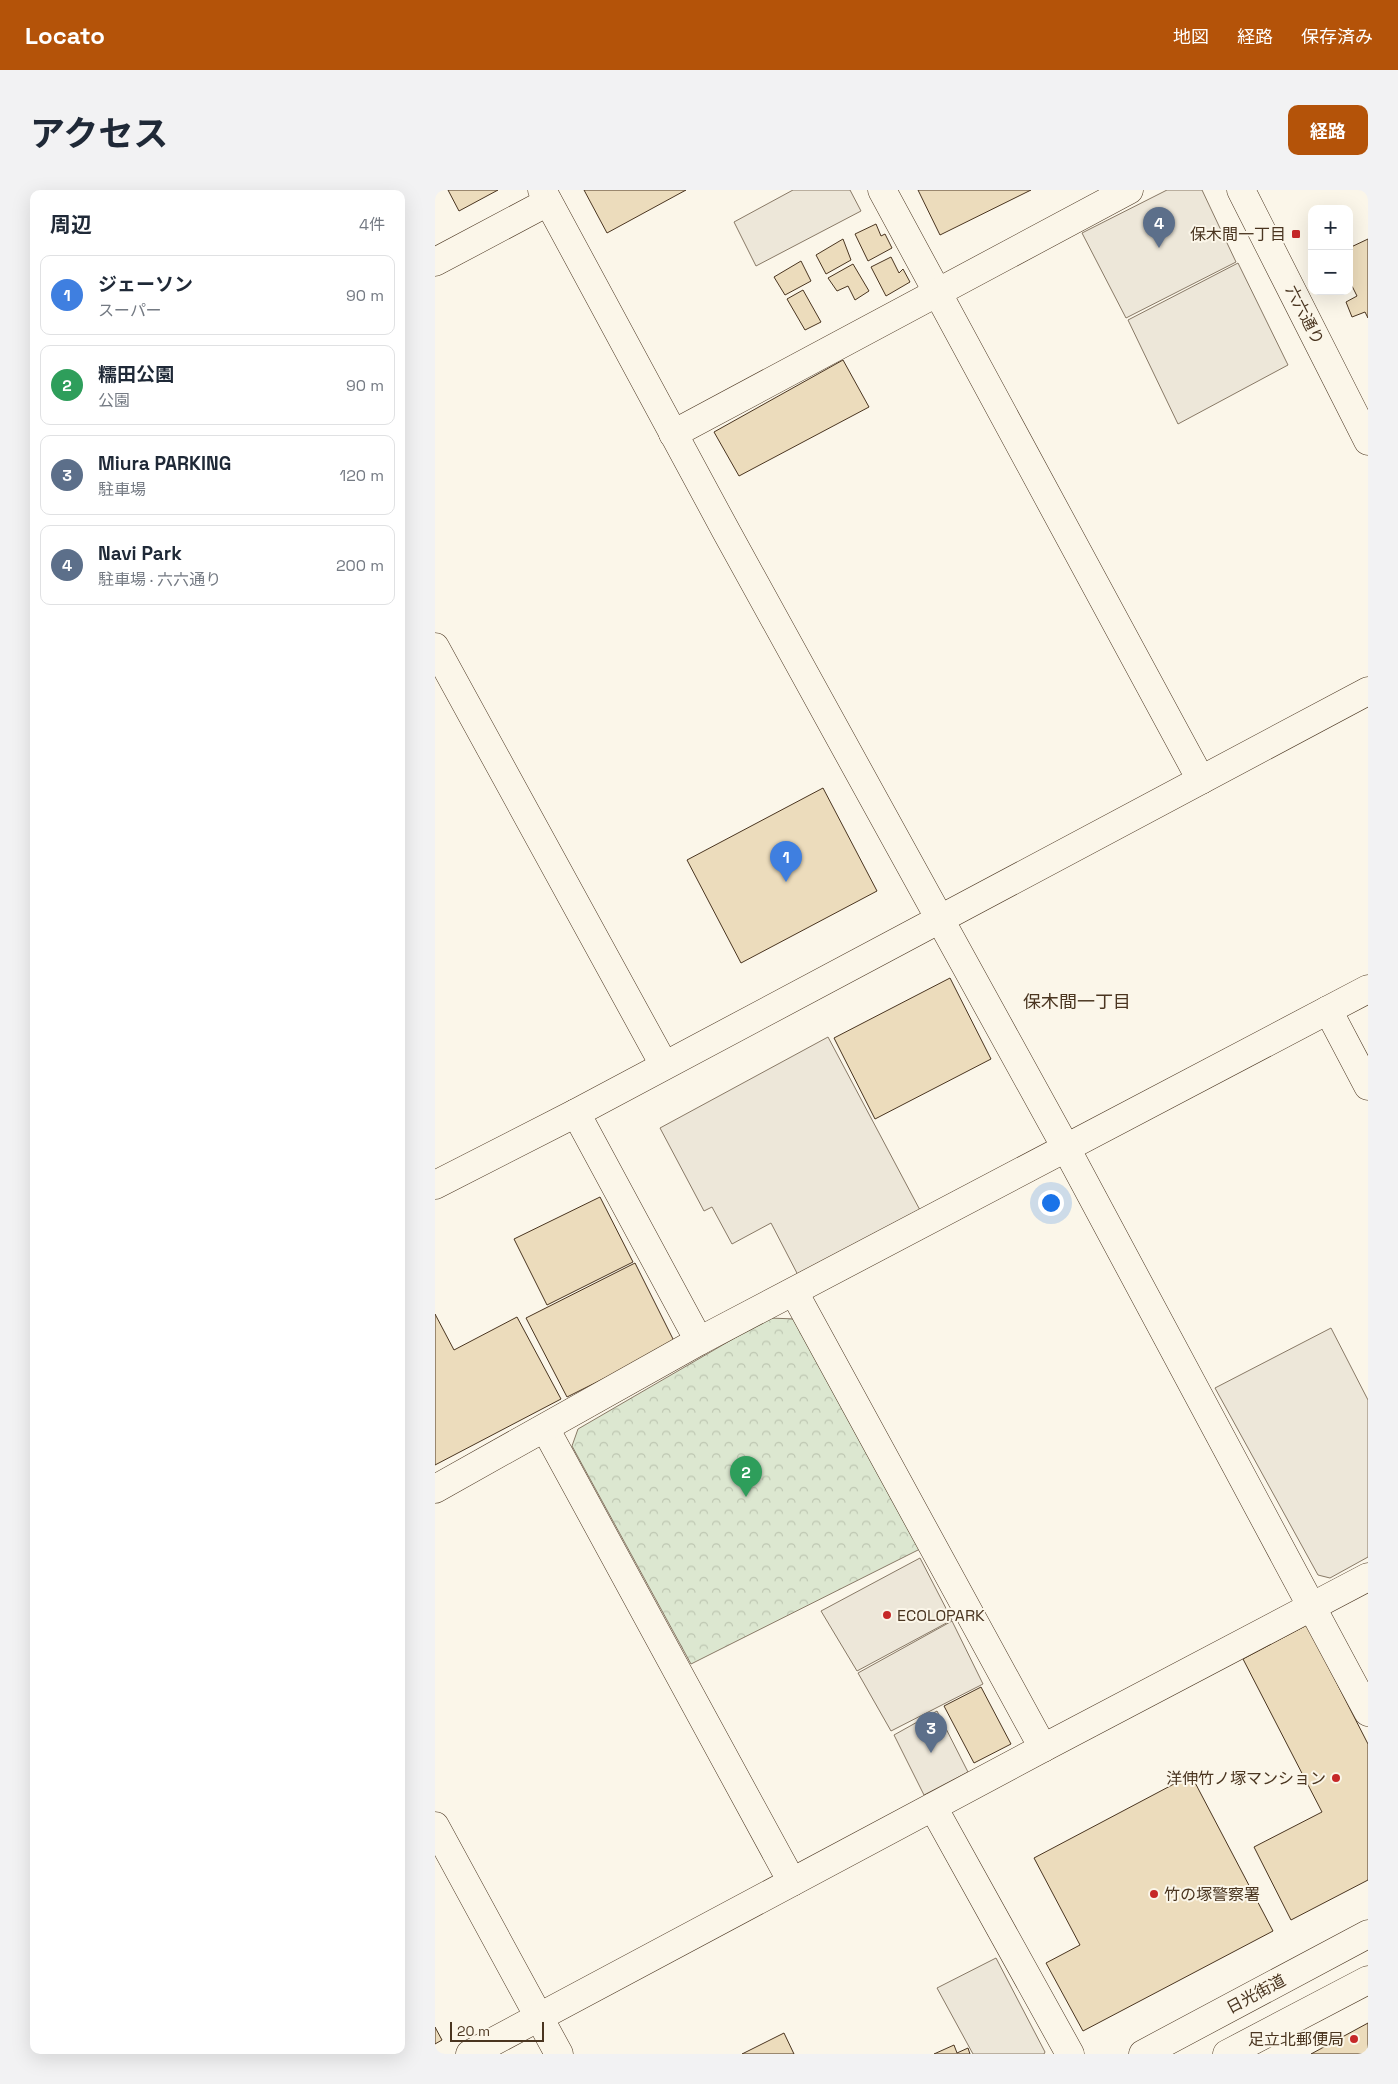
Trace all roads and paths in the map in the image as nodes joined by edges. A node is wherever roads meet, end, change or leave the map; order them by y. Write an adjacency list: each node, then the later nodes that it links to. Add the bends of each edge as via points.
1 (882, 190): 6 (main road)
2 (1129, 190): 6 (main road)
3 (1241, 190): 8 (main road, 六六通り)
4 (545, 196): 5 (main road); 7 (main road)
5 (435, 262)
6 (937, 292): 7 (main road); 11 (main road)
7 (673, 434): 12 (main road)
8 (1368, 441)
9 (435, 647): 15 (main road)
10 (1368, 692): 11 (main road)
11 (1201, 780): 12 (main road)
12 (939, 920): 15 (main road); 18 (main road)
13 (1368, 989): 14 (main road)
14 (1328, 1010): 16 (main road); 18 (main road)
15 (664, 1065): 17 (main road)
16 (1368, 1086)
17 (576, 1113): 19 (main road); 21 (main road)
18 (1065, 1148): 20 (main road); 25 (main road)
19 (435, 1185)
20 (793, 1292): 21 (main road); 27 (main road)
21 (699, 1341): 22 (main road)
22 (545, 1428): 23 (main road); 30 (main road)
23 (435, 1489)
24 (1368, 1577): 25 (main road)
25 (1311, 1607): 26 (main road); 27 (main road)
26 (1368, 1712)
27 (1043, 1748): 28 (main road)
28 (933, 1807): 30 (main road); 36 (main road)
29 (435, 1826): 33 (main road)
30 (792, 1882): 33 (main road)
31 (1368, 1934): 37 (main road, 日光街道)
32 (1368, 1980): 38 (main road)
33 (539, 2017): 34 (main road); 35 (main road)
34 (470, 2054)
35 (559, 2054)
36 (1070, 2054)
37 (1143, 2054)
38 (1227, 2054)

